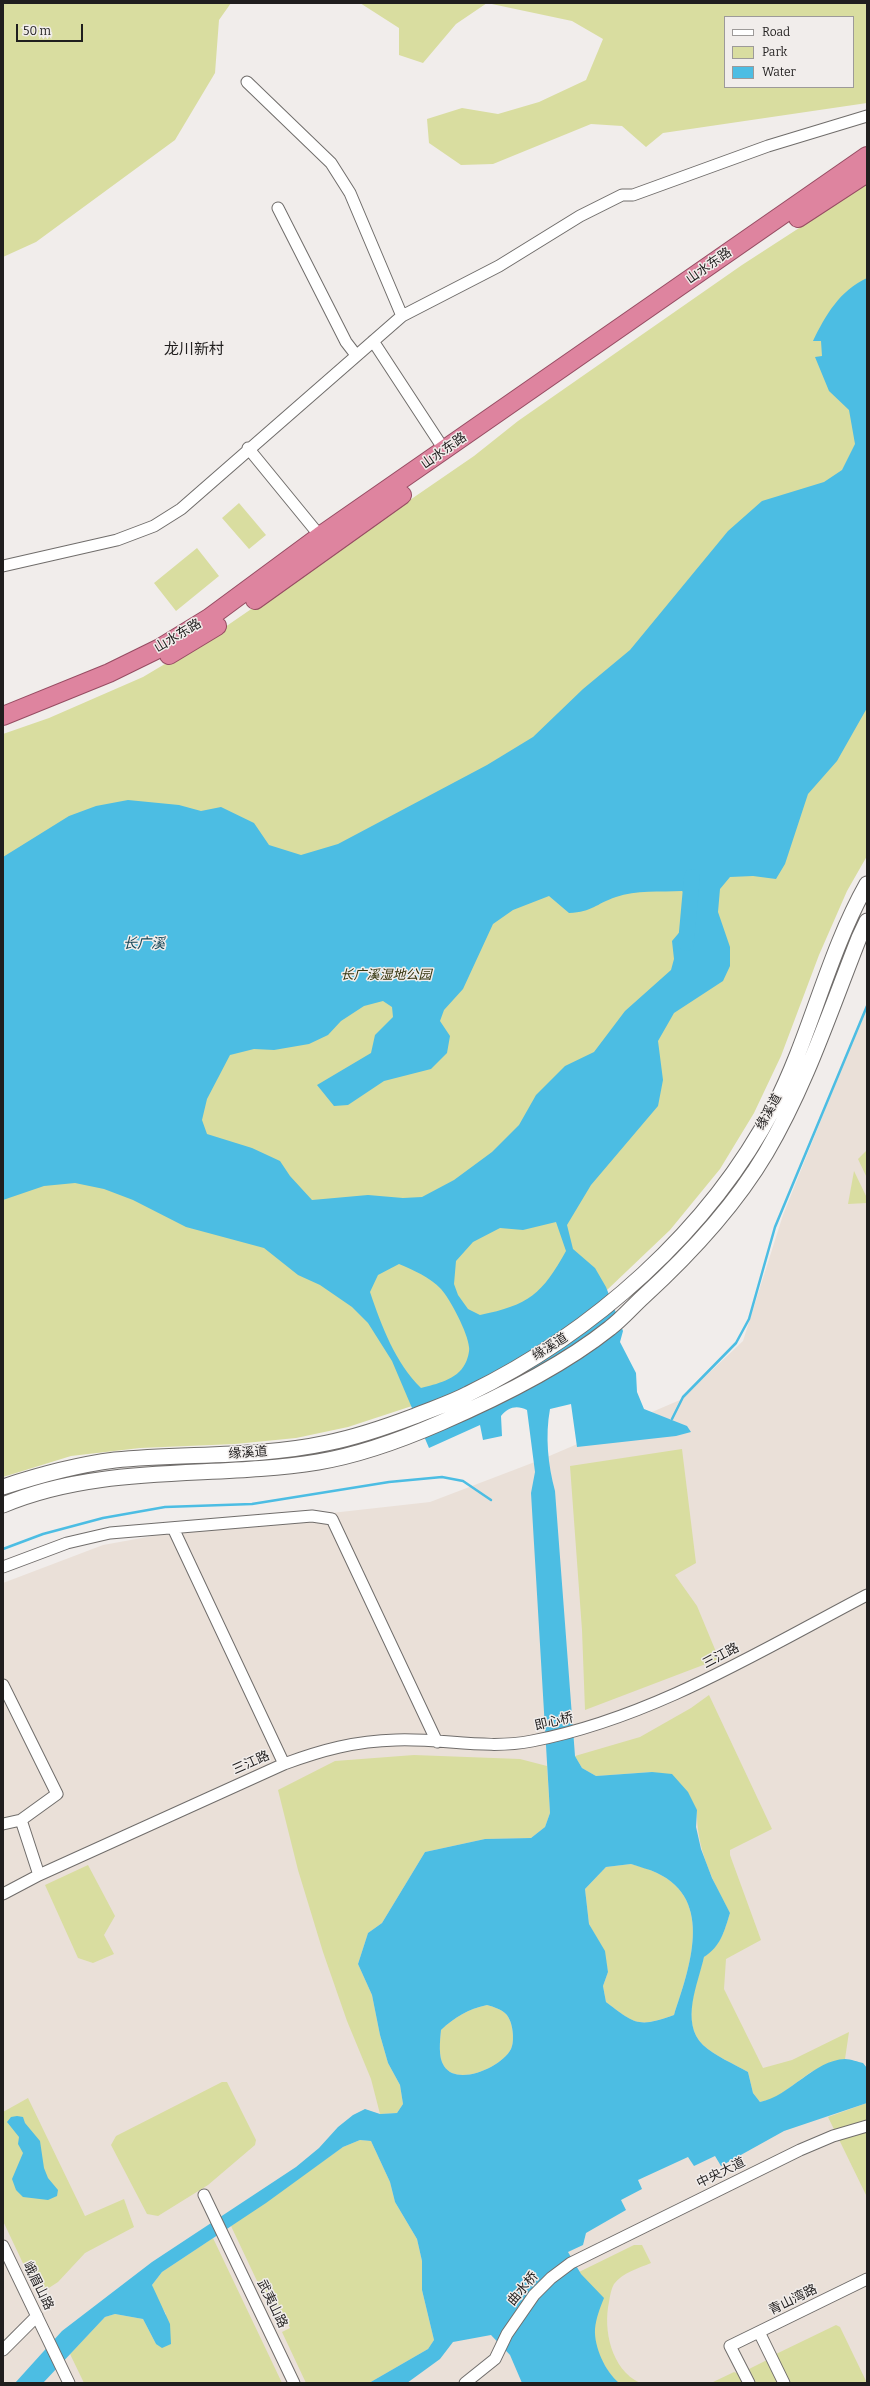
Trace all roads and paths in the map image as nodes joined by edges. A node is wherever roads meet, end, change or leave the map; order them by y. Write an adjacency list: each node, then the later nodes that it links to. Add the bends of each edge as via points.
1 (247, 82): 7 (street, via 331,163 350,193)
2 (867, 116): 7 (street, via 768,146 633,195 622,195 580,216 499,266)
3 (867, 156): 6 (highway, 山水东路)
4 (867, 173): 6 (highway, 山水东路)
5 (278, 208): 9 (street, via 346,342)
6 (777, 226): 11 (highway, 山水东路); 15 (highway, 山水东路, via 193,642 109,685)
7 (402, 316): 8 (street)
8 (373, 340): 9 (street); 11 (street)
9 (356, 355): 10 (street)
10 (248, 448): 12 (street); 13 (street, via 181,509 154,526 117,540)
11 (444, 451): 12 (highway, 山水东路)
12 (320, 536): 14 (highway, 山水东路, via 209,618 160,648 61,694)
13 (3, 566)
14 (3, 716)
15 (3, 726)
16 (867, 884): 18 (main road, 缘溪道, via 842,934 803,1045 772,1109 747,1152 700,1214 633,1283 571,1334 466,1396 365,1434 293,1450 114,1460 75,1466)
17 (867, 921): 19 (main road, 缘溪道, via 848,965 817,1052 765,1154 745,1185 704,1236 666,1277 611,1328 498,1398 415,1434 364,1451 319,1462 272,1468 83,1482)
18 (3, 1488)
19 (3, 1505)
20 (173, 1528): 21 (street, via 110,1533 67,1544); 25 (street, via 312,1516 332,1519); 27 (street)
21 (3, 1567)
22 (867, 1595): 24 (street, 三江路, via 704,1680)
23 (3, 1685): 28 (street, via 56,1794)
24 (584, 1730): 26 (street, 即心桥)
25 (437, 1742): 26 (street, 三江路, via 497,1745); 27 (street, 三江路, via 397,1740 360,1743 326,1749)
26 (531, 1742)
27 (284, 1764): 30 (street, 三江路)
28 (20, 1820): 29 (street); 30 (street)
29 (3, 1824)
30 (39, 1875): 31 (street, 三江路)
31 (3, 1894)
32 (867, 2126): 35 (street, 中央大道, via 833,2136 800,2150)
33 (204, 2195): 41 (street, 武夷山路)
34 (3, 2246): 37 (street, 峨眉山路)
35 (590, 2254): 42 (street, 曲水桥, via 571,2263 534,2295 507,2334 495,2359)
36 (867, 2279): 38 (street, 青山湾路)
37 (37, 2316): 39 (street); 40 (street, 峨眉山路)
38 (759, 2332): 43 (street, 青山湾路, via 730,2346); 44 (street)
39 (3, 2350)
40 (69, 2383)
41 (294, 2383)
42 (465, 2383)
43 (749, 2383)
44 (784, 2383)

